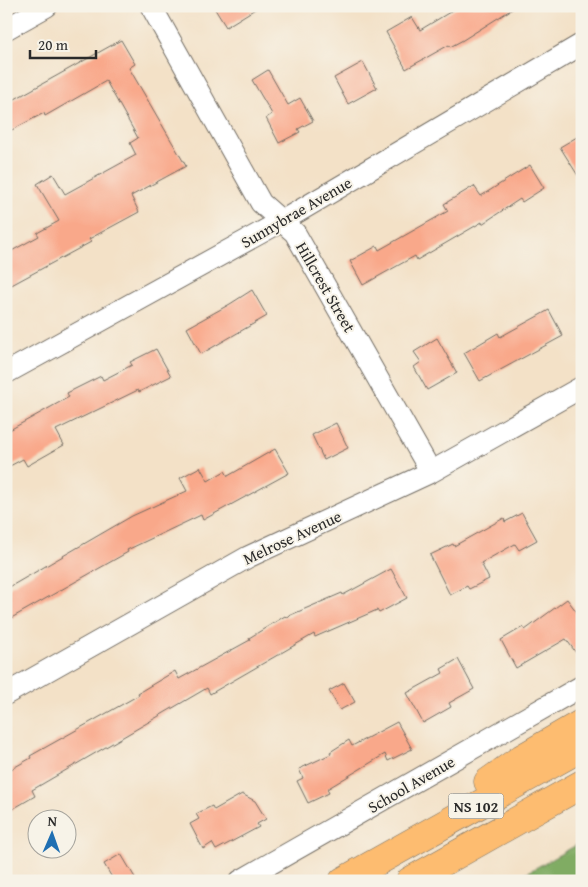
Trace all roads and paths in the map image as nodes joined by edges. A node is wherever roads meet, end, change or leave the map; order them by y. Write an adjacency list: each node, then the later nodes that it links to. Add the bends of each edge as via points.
1 (46, 6): 3 (street)
2 (151, 6): 5 (street, Hillcrest Street, via 261,203)
3 (6, 29)
4 (582, 44): 5 (street, Sunnybrae Avenue)
5 (282, 221): 6 (street, Sunnybrae Avenue); 8 (street, Hillcrest Street, via 295,233)
6 (6, 373)
7 (582, 386): 8 (street, Melrose Avenue)
8 (432, 472): 10 (street, Melrose Avenue, via 248,557)
9 (582, 686): 15 (street, School Avenue)
10 (6, 694)
11 (582, 723): 14 (highway, via 522,758)
12 (582, 747): 14 (highway, NS 102)
13 (582, 784): 17 (highway, NS 102)
14 (370, 866): 16 (highway, NS 102)
15 (240, 881)
16 (344, 881)
17 (410, 881)

